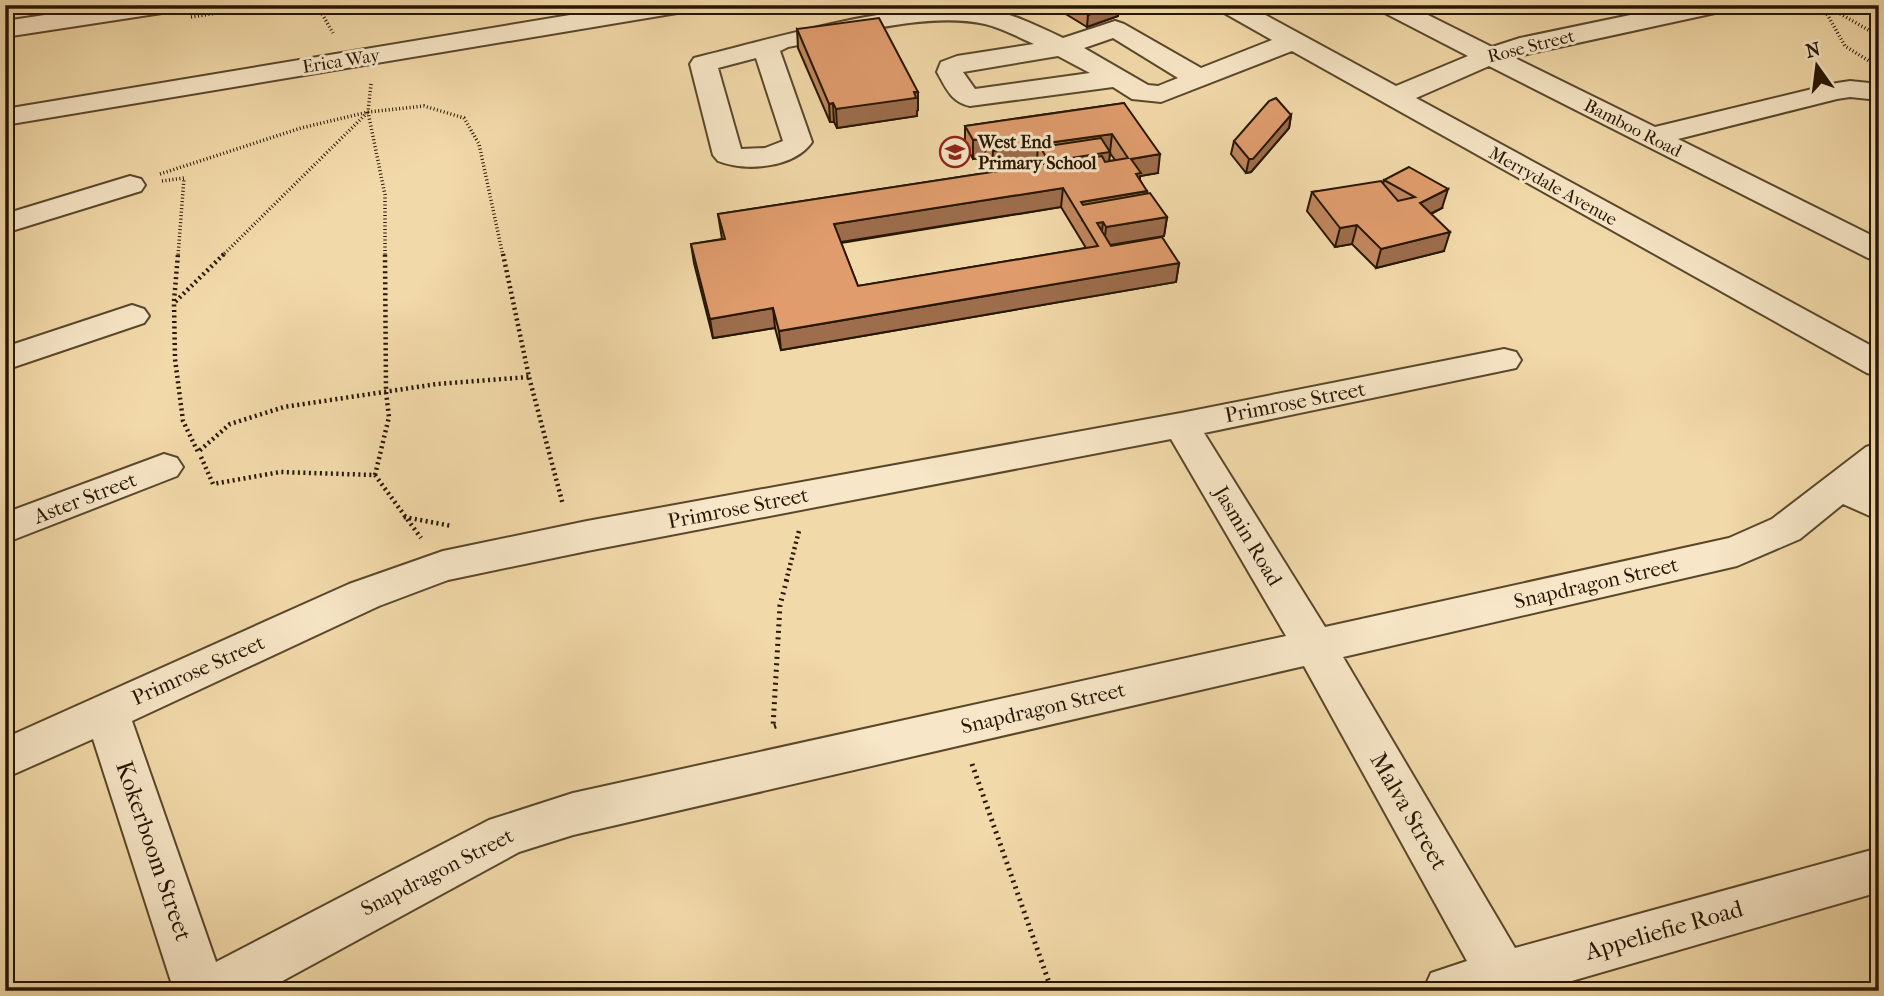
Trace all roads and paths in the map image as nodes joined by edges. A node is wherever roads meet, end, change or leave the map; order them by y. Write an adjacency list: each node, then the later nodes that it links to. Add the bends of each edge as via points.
1 (270, 5): 8 (path)
2 (317, 5): 14 (path, via 332,33)
3 (677, 5): 14 (street, Erica Way)
4 (1228, 5): 11 (street, Merrydale Avenue)
5 (1388, 5): 15 (street, Bamboo Road)
6 (1715, 5): 15 (street, Rose Street)
7 (1824, 5): 10 (path); 16 (path, via 1845,46)
8 (171, 12): 9 (street)
9 (5, 29)
10 (1879, 36)
11 (1293, 41): 18 (street); 20 (street, Merrydale Avenue)
12 (766, 48): 12 (street, via 798,142 793,149 779,153 736,159 728,155 702,66); 13 (street, via 781,41 943,14 984,16)
13 (1059, 48): 17 (street); 17 (street, via 957,64 950,72 970,98); 18 (street, via 1118,29)
14 (374, 55): 21 (path); 22 (street, Erica Way)
15 (1488, 56): 20 (street, Rose Street); 23 (street, Bamboo Road)
16 (1879, 66)
17 (1116, 78): 18 (street, via 1152,95)
18 (1198, 78)
19 (1879, 92): 23 (street, via 1837,91)
20 (1395, 97): 32 (street, Merrydale Avenue)
21 (368, 112): 24 (path, via 232,149); 28 (path); 33 (path, via 424,106 464,118 479,144); 34 (path, via 384,195)
22 (5, 117)
23 (1651, 137): 26 (street, Bamboo Road)
24 (130, 185): 25 (street); 28 (path, via 184,178)
25 (5, 224)
26 (1865, 233): 27 (street, Bamboo Road)
27 (1879, 251)
28 (174, 303): 29 (path); 37 (path, via 183,421)
29 (132, 316): 30 (street)
30 (5, 359)
31 (1504, 360): 35 (street, Primrose Street)
32 (1879, 365)
33 (529, 377): 34 (path); 41 (path)
34 (386, 392): 37 (path, via 284,407 230,424); 38 (path, via 389,417)
35 (1181, 425): 40 (street, Primrose Street); 47 (street, Jasmin Road)
36 (1879, 456): 39 (street, Snapdragon Street)
37 (181, 459): 38 (path, via 213,484 280,472); 45 (street, Aster Street)
38 (375, 475): 43 (path)
39 (1840, 486): 42 (street); 47 (street, Snapdragon Street, via 1786,529 1737,551)
40 (827, 491): 46 (street, Primrose Street); 49 (path, via 801,522 780,605 773,727)
41 (563, 505)
42 (1879, 506)
43 (404, 517): 44 (path); 46 (path)
44 (456, 527)
45 (5, 528)
46 (443, 566): 48 (street, Primrose Street, via 364,595)
47 (1315, 647): 53 (street, Malva Street); 55 (street, Snapdragon Street, via 573,814 506,835)
48 (107, 712): 50 (street, Primrose Street); 54 (street, Kokerboom Street)
49 (786, 724)
50 (5, 759)
51 (984, 761): 56 (path, via 971,765)
52 (1879, 870): 53 (street, Appeliefie Road)
53 (1503, 975): 57 (street, Appeliefie Road)
54 (200, 991)
55 (213, 991)
56 (1052, 991)
57 (1449, 991)

